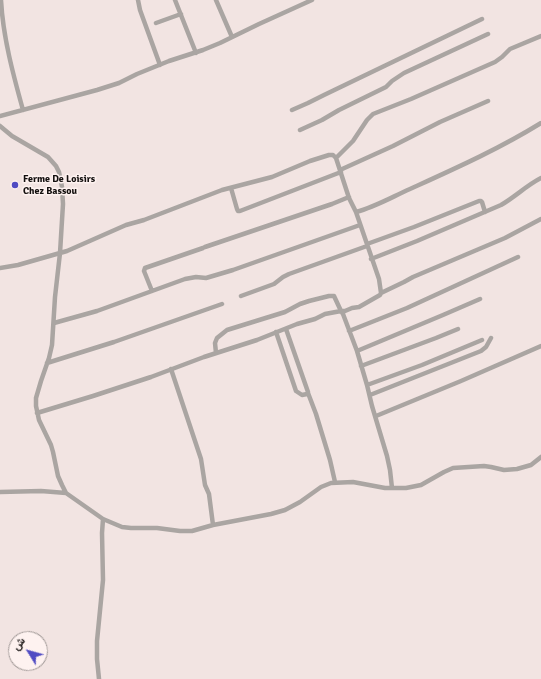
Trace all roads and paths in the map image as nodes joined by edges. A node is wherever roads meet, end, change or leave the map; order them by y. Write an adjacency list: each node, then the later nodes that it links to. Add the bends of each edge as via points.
1 (1, 0): 15 (street, via 4,30)
2 (138, 0): 13 (street)
3 (175, 0): 6 (street)
4 (216, 0): 11 (street)
5 (312, 0): 11 (street)
6 (180, 14): 8 (street); 12 (street)
7 (482, 19): 16 (street)
8 (156, 23)
9 (488, 34): 20 (street, via 404,73 386,87)
10 (541, 36): 21 (street, via 510,49 500,59 373,114 353,141)
11 (232, 37): 12 (street)
12 (196, 52): 13 (street)
13 (160, 65): 15 (street, via 104,88)
14 (488, 101): 22 (street)
15 (23, 110): 17 (street)
16 (292, 110)
17 (0, 116)
18 (541, 123): 26 (street, via 438,177)
19 (0, 126): 31 (street, via 48,157 56,166 63,194)
20 (300, 130)
21 (336, 158): 22 (street); 24 (street, via 328,154 272,177)
22 (340, 171): 24 (street, via 240,211 237,209); 25 (street)
23 (541, 178): 27 (street, via 503,204)
24 (231, 188): 31 (street, via 126,225)
25 (349, 197): 26 (street); 35 (street, via 145,268)
26 (356, 212): 29 (street)
27 (485, 212): 30 (street, via 482,202 479,201); 33 (street)
28 (541, 219): 36 (street, via 505,238 412,277)
29 (360, 225): 30 (street); 35 (street, via 233,270 206,278 185,279)
30 (367, 245): 33 (street); 37 (street, via 289,274 274,284)
31 (60, 253): 34 (street); 41 (street)
32 (518, 257): 44 (street, via 407,308)
33 (371, 259): 36 (street, via 379,279)
34 (0, 268)
35 (152, 291): 41 (street)
36 (381, 293): 40 (street, via 362,305)
37 (241, 296)
38 (480, 299): 49 (street)
39 (222, 304): 51 (street, via 122,340)
40 (341, 311): 42 (street); 44 (street); 50 (street, via 336,298 332,296 300,304 285,312 227,330 217,338)
41 (54, 323): 51 (street)
42 (286, 328): 45 (street); 55 (street)
43 (458, 329): 52 (street)
44 (349, 331): 49 (street)
45 (276, 332): 50 (street); 55 (street, via 297,392 302,395)
46 (492, 338): 56 (street, via 481,350)
47 (482, 340): 54 (street)
48 (541, 346): 58 (street)
49 (356, 351): 52 (street)
50 (216, 353): 53 (street)
51 (47, 363): 57 (street, via 36,398)
52 (361, 366): 54 (street)
53 (171, 369): 57 (street); 65 (street, via 201,459)
54 (367, 385): 56 (street)
55 (308, 393): 60 (street)
56 (370, 395): 58 (street)
57 (36, 412): 63 (street, via 51,445 58,476)
58 (376, 416): 61 (street, via 387,456)
59 (541, 457): 61 (street, via 517,469 504,470 484,466 453,468 420,485)
60 (335, 482): 61 (street); 65 (street, via 322,486 285,510)
61 (392, 488)
62 (0, 492): 63 (street)
63 (66, 493): 64 (street)
64 (103, 519): 65 (street, via 126,528 180,531 192,531); 66 (street, via 103,580 97,641)
65 (213, 525)
66 (99, 679)

